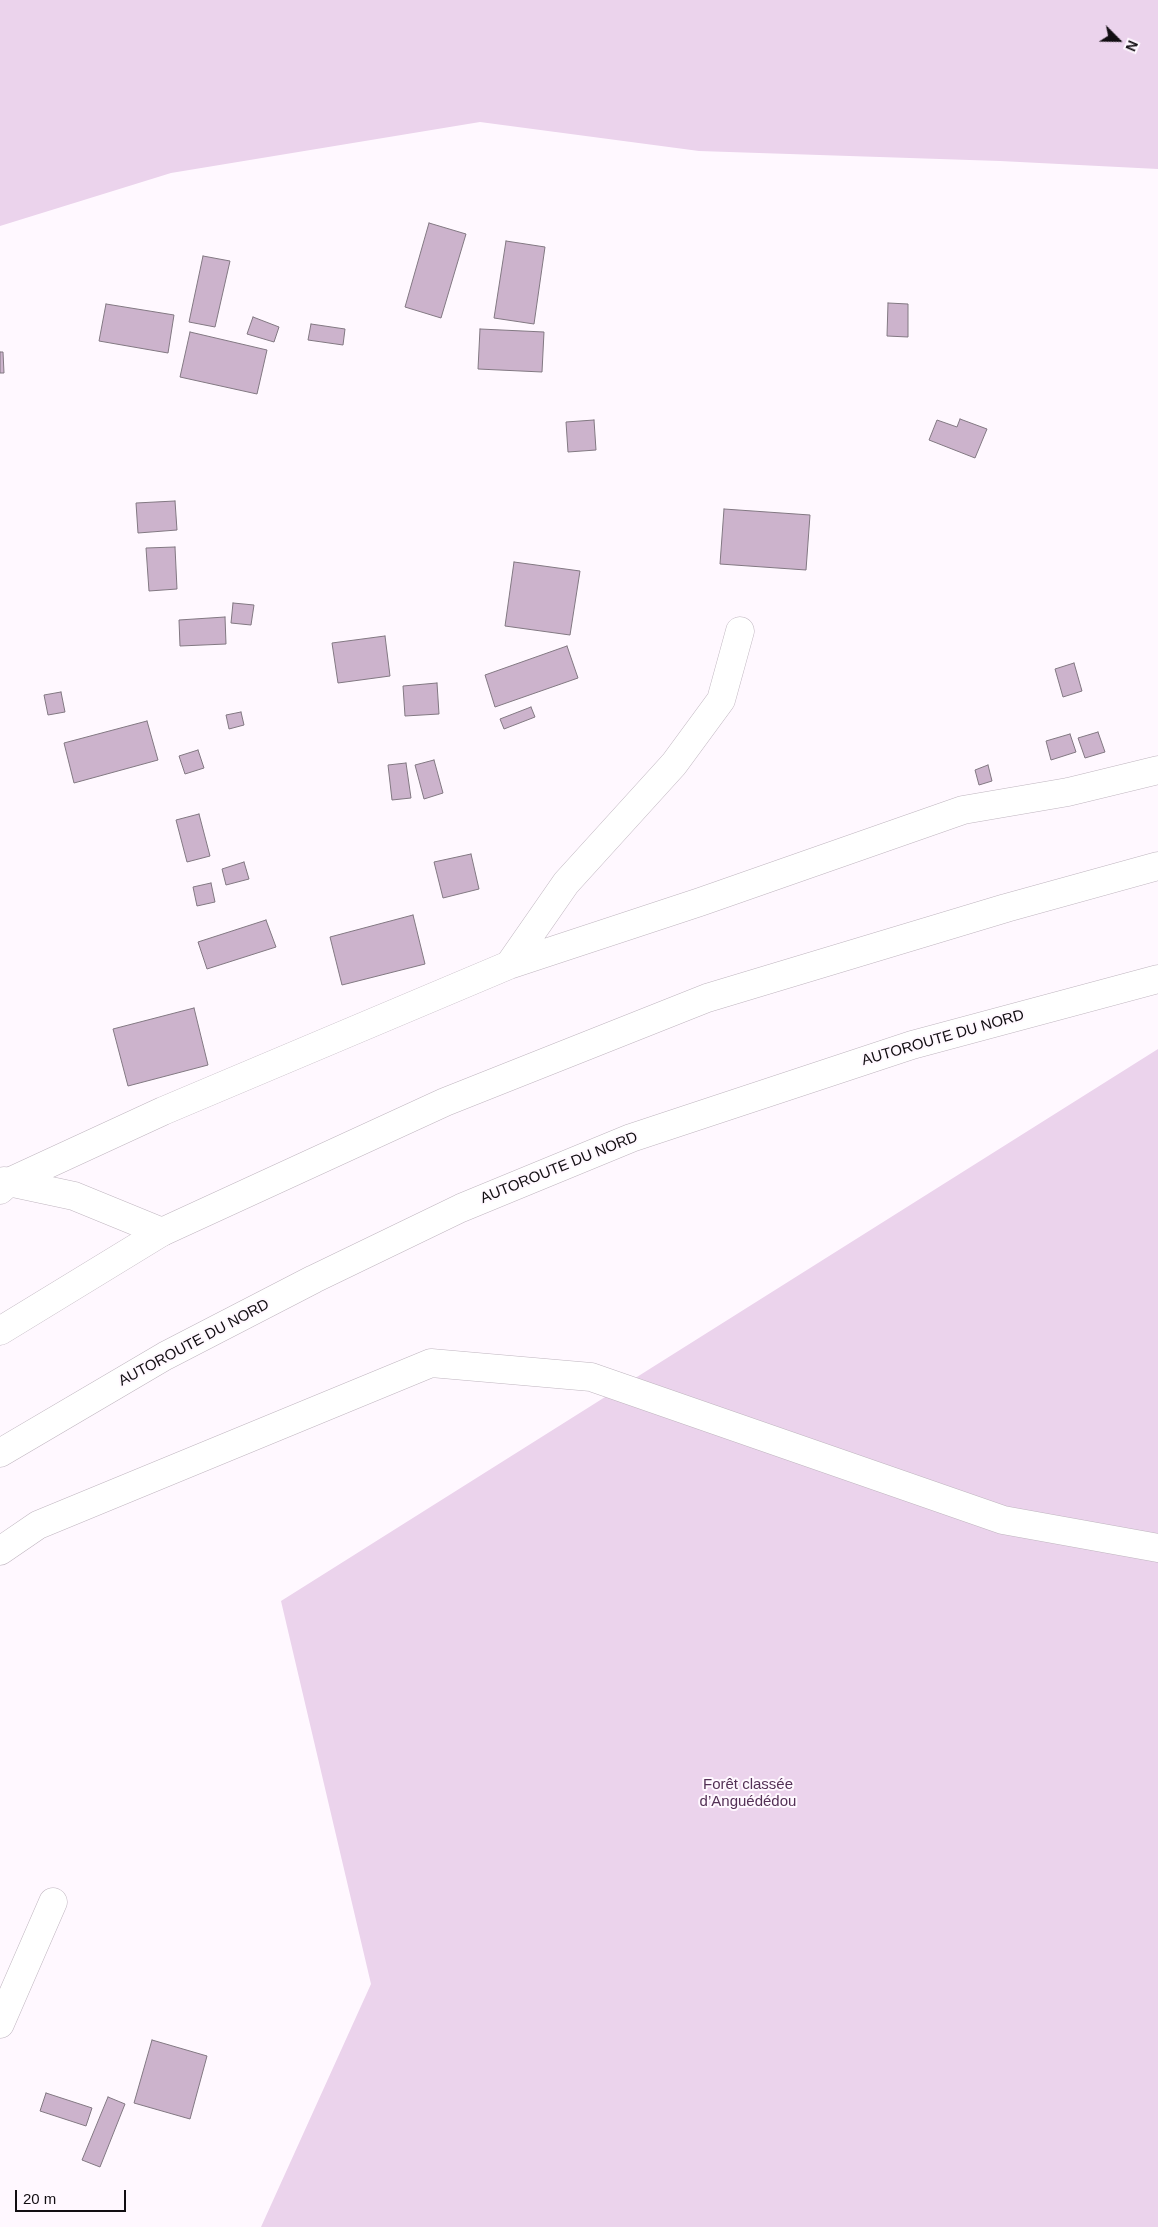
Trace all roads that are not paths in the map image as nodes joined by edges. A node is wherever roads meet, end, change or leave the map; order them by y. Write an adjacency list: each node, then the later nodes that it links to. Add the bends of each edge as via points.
1 (740, 631): 4 (main road, via 721,700 674,764 566,883)
2 (1158, 770): 4 (main road, via 1068,792 963,810)
3 (1158, 866): 7 (main road, via 707,998 445,1102)
4 (509, 965): 6 (main road, via 164,1111)
5 (1158, 979): 9 (main road, AUTOROUTE DU NORD, via 912,1044 622,1142 461,1208 314,1279 165,1356)
6 (3, 1184): 7 (main road, via 74,1196)
7 (162, 1232): 8 (main road)
8 (0, 1331)
9 (0, 1453)
10 (1158, 1548): 11 (main road, via 1003,1520 591,1376 431,1363 38,1525)
11 (0, 1551)
12 (54, 1902): 13 (main road)
13 (0, 2024)

